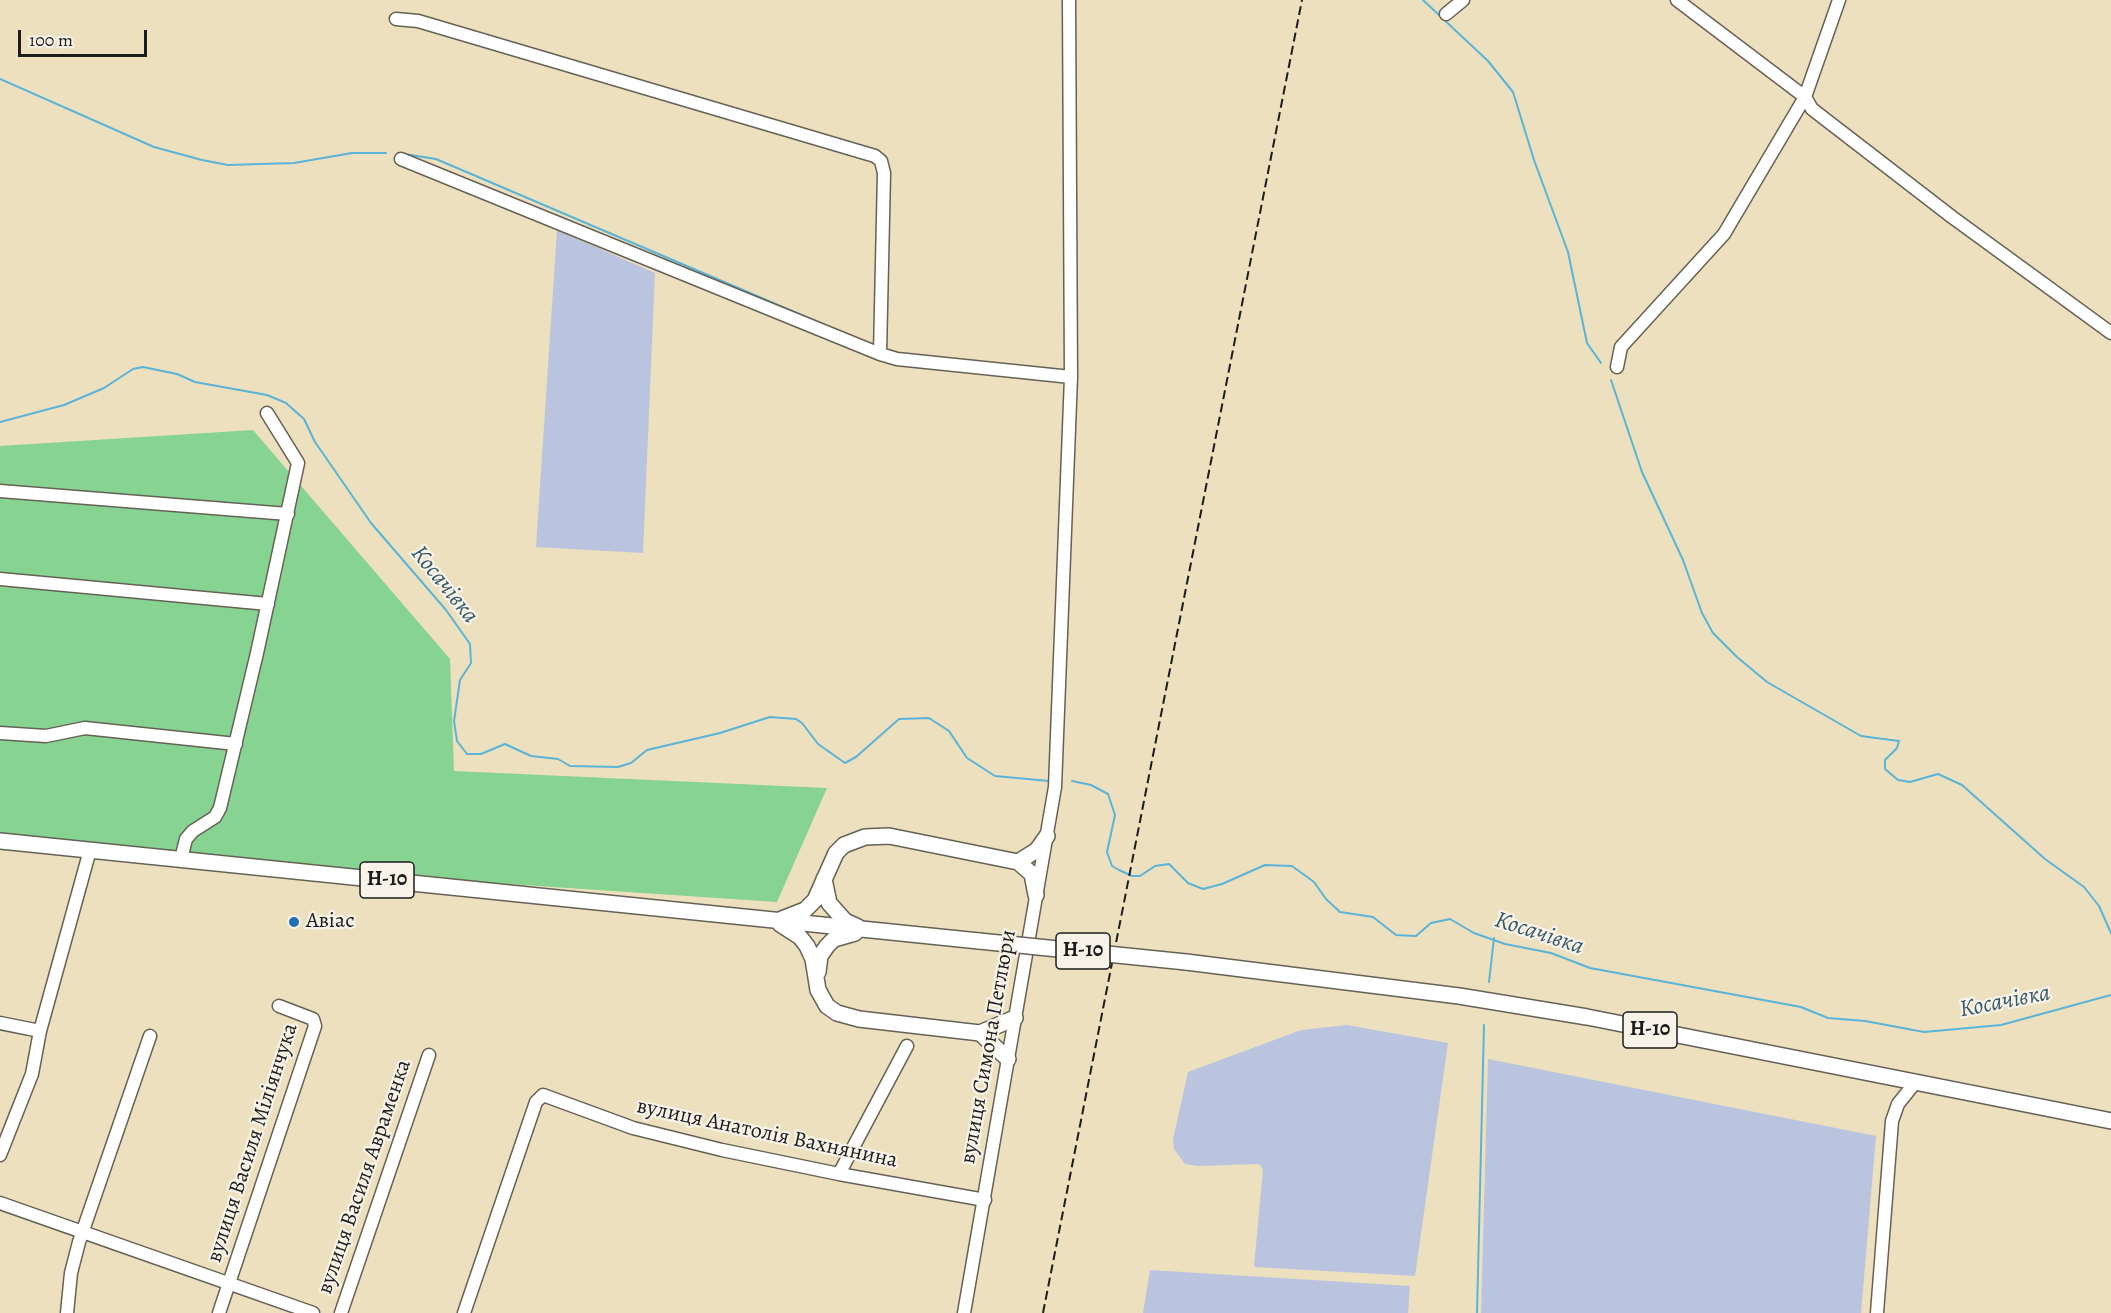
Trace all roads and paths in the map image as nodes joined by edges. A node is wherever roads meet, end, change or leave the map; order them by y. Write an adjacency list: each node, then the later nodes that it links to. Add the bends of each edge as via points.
1 (1069, 0): 12 (street, вулиця Симона Петлюри)
2 (1463, 0): 5 (street)
3 (1677, 0): 7 (street)
4 (1839, 0): 7 (street)
5 (1446, 14)
6 (396, 19): 10 (street, via 429,24 876,156 884,173)
7 (1805, 97): 9 (street, via 1820,118); 11 (street, via 1724,234 1621,347)
8 (401, 159): 10 (street)
9 (2111, 333)
10 (880, 354): 12 (street)
11 (1617, 367)
12 (1071, 377): 20 (street, вулиця Симона Петлюри, via 1055,787)
13 (267, 413): 15 (street, via 298,463)
14 (0, 491): 15 (street)
15 (288, 514): 17 (street)
16 (0, 579): 17 (street)
17 (268, 604): 19 (street)
18 (0, 733): 19 (street, via 46,736 85,728)
19 (236, 744): 23 (street, via 220,807 215,817 186,839)
20 (1047, 836): 24 (main road, via 1037,850); 26 (street, вулиця Симона Петлюри)
21 (0, 841): 22 (main road, Н-10)
22 (90, 850): 23 (main road, Н-10); 33 (street)
23 (181, 859): 27 (main road, Н-10)
24 (1018, 862): 25 (main road, via 874,836 844,845); 26 (main road, via 1032,874)
25 (824, 879): 27 (main road, via 815,900 805,910); 28 (main road, via 829,903 836,913)
26 (1036, 895): 31 (street, вулиця Симона Петлюри)
27 (773, 921): 28 (main road, Н-10); 29 (main road, via 794,932 807,946)
28 (865, 931): 29 (main road, via 845,935 827,946 820,956); 39 (main road, Н-10, bridge, via 1186,962 1459,996 1587,1017)
29 (818, 990): 34 (main road, via 827,1006 848,1016)
30 (279, 1006): 46 (street, вулиця Василя Міліянчука, via 313,1019 315,1024)
31 (1015, 1018): 34 (main road); 38 (street, вулиця Симона Петлюри)
32 (0, 1023): 33 (street)
33 (40, 1031): 41 (street, via 32,1074)
34 (980, 1033): 38 (main road)
35 (150, 1036): 45 (street)
36 (907, 1046): 42 (street)
37 (429, 1055): 50 (street, вулиця Василя Авраменка)
38 (1008, 1059): 43 (street, вулиця Симона Петлюри)
39 (1914, 1084): 40 (main road, Н-10); 53 (street, via 1898,1104 1892,1120)
40 (2111, 1121)
41 (0, 1155)
42 (839, 1174): 43 (street, вулиця Анатолія Вахнянина); 51 (street, вулиця Анатолія Вахнянина, via 633,1128 543,1095 536,1102)
43 (985, 1200): 52 (street, вулиця Симона Петлюри)
44 (0, 1203): 45 (street)
45 (83, 1231): 46 (street); 47 (street, via 71,1273)
46 (231, 1283): 48 (street, вулиця Василя Міліянчука); 49 (street)
47 (67, 1313)
48 (219, 1313)
49 (313, 1313)
50 (341, 1313)
51 (464, 1313)
52 (964, 1313)
53 (1877, 1313)

